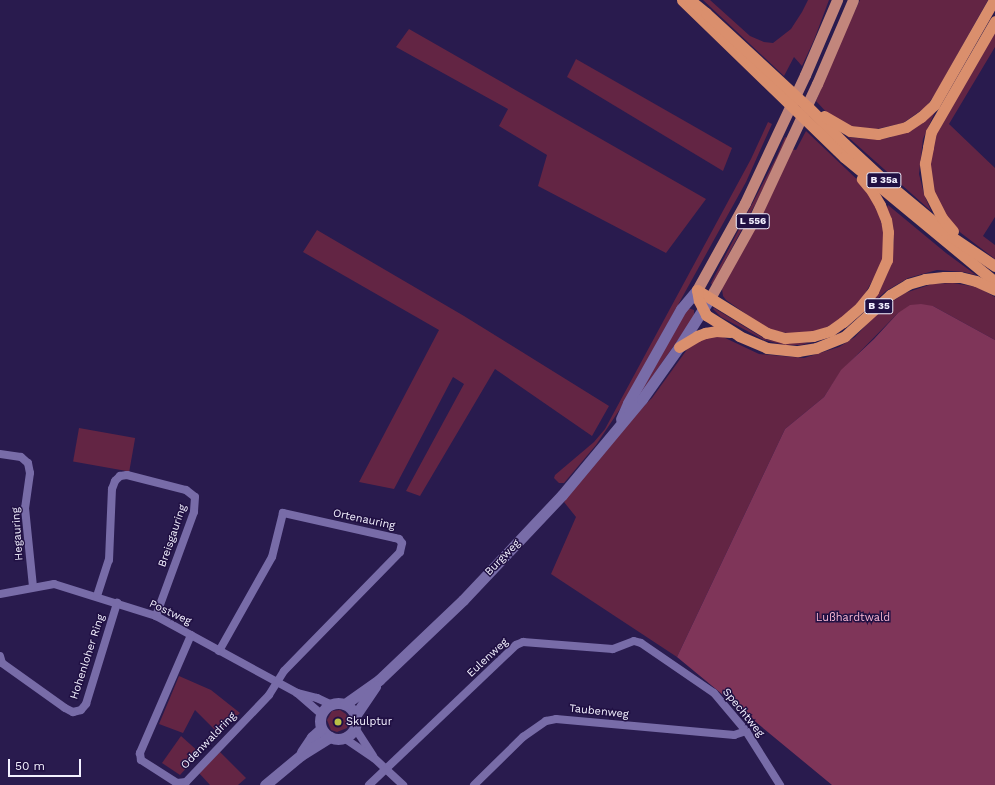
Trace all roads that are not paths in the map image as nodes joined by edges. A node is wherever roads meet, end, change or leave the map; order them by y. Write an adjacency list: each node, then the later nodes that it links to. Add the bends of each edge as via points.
1 (682, 0): 8 (highway, B 35a)
2 (689, 0): 7 (highway, B 35a)
3 (837, 0): 12 (main road, L 556, via 745,203)
4 (853, 0): 14 (main road, L 556, via 753,221)
5 (994, 0): 7 (highway, via 934,105 906,127 878,134 857,132 837,124)
6 (995, 21): 9 (highway, via 931,132 925,163 933,204)
7 (808, 106): 9 (highway, B 35a, via 886,182)
8 (844, 157): 11 (highway, B 35a); 14 (highway, via 880,204 888,232 887,260 882,274 860,307 830,331 795,338 767,333)
9 (967, 247): 10 (highway)
10 (995, 266)
11 (995, 282)
12 (697, 290): 14 (highway); 15 (highway); 18 (street, Burgweg, via 681,309 628,403)
13 (995, 290): 16 (highway, B 35, via 960,277 925,279 908,284 890,295 845,336 816,348 798,351 767,348)
14 (710, 298): 15 (street, Burgweg)
15 (702, 309): 16 (highway, B 35, via 712,320); 17 (street, Burgweg)
16 (734, 333): 17 (highway, B 35, via 705,333)
17 (679, 347): 18 (street, Burgweg, via 642,400)
18 (618, 427): 29 (street, Burgweg, via 562,495 518,542 463,600)
19 (0, 454): 20 (street, Hegauring, via 21,457 28,463 30,473 25,508)
20 (33, 587): 21 (street, Postweg); 22 (street, Postweg, via 54,584)
21 (0, 594)
22 (97, 596): 23 (street, Postweg); 24 (street, Breisgauring, via 108,560 112,489 115,481 120,476 127,475 186,490 195,497 194,512)
23 (117, 603): 24 (street, Postweg); 28 (street, Hohenloher Ring, via 86,704 81,710 73,712 65,708 2,663)
24 (156, 616): 25 (street, Postweg)
25 (191, 634): 27 (street, Postweg); 30 (street, Odenwaldring, via 140,753 141,760 177,783 186,782 269,695)
26 (634, 641): 38 (street, Spechtweg, via 641,643 714,693); 43 (street, Eulenweg, via 613,649 523,642)
27 (219, 651): 30 (street, Postweg); 30 (street, Ortenauring, via 272,557 283,514 400,540 403,548 400,552)
28 (0, 656)
29 (379, 680): 33 (street, Burgweg); 35 (street, Burgweg)
30 (276, 682): 31 (street, Postweg)
31 (297, 693): 32 (street, Postweg); 34 (street, Postweg)
32 (330, 704): 33 (street); 34 (street)
33 (345, 704): 35 (street)
34 (321, 714): 36 (street)
35 (355, 716): 37 (street)
36 (321, 728): 39 (street); 41 (street)
37 (355, 728): 40 (street); 42 (street)
38 (746, 731): 47 (street, Taubenweg, via 734,735 556,718 546,721 523,737); 48 (street, Spechtweg)
39 (330, 737): 40 (street); 41 (street)
40 (344, 738): 42 (street)
41 (301, 755): 44 (street)
42 (374, 758): 43 (street)
43 (387, 769): 45 (street, Eulenweg); 46 (street)
44 (265, 785)
45 (369, 785)
46 (403, 785)
47 (474, 785)
48 (780, 785)

